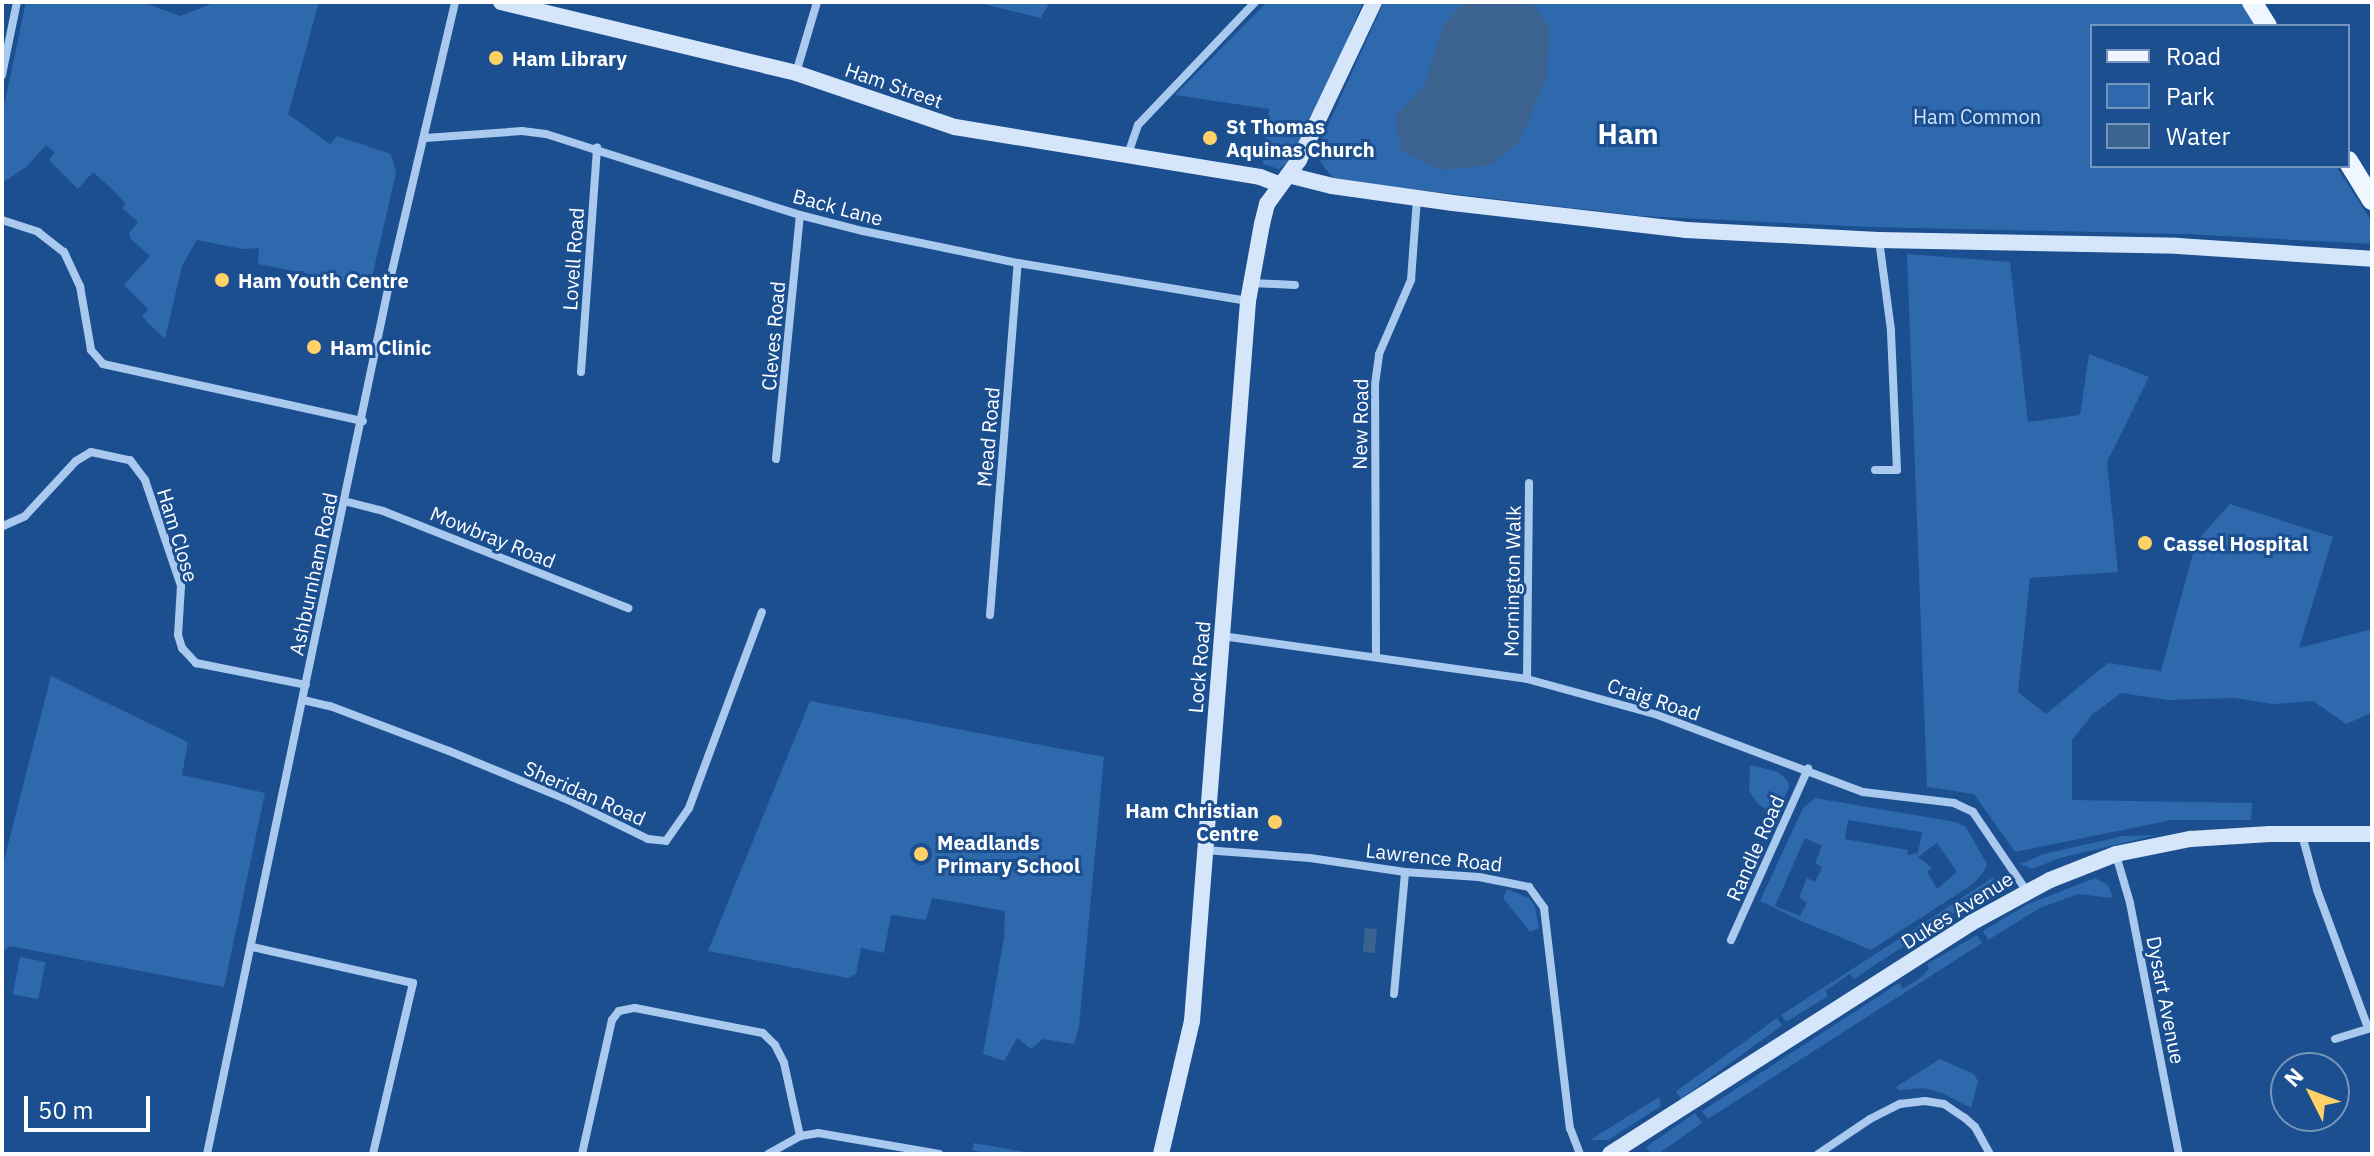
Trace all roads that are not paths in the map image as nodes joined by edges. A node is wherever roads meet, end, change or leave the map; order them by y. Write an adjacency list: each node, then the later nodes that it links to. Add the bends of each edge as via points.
1 (17, 2): 10 (street)
2 (455, 2): 11 (street, Ashburnham Road)
3 (501, 2): 9 (street, Ham Street)
4 (817, 2): 9 (street)
5 (1255, 2): 13 (street, via 1138,125)
6 (1374, 2): 15 (street, via 1309,140)
7 (2252, 2): 8 (main road)
8 (2266, 24)
9 (796, 73): 13 (street, Ham Street, via 955,127 1044,145)
10 (2, 75)
11 (425, 138): 12 (street, Back Lane, via 522,131); 27 (street, Ashburnham Road)
12 (597, 148): 18 (street, Back Lane); 26 (street, Lovell Road)
13 (1128, 154): 15 (street, Ham Street)
14 (2350, 164): 17 (main road)
15 (1283, 180): 16 (street); 23 (street, Lock Road, via 1265,212)
16 (1417, 198): 20 (street, via 1686,230); 37 (street, New Road, via 1411,280 1379,354 1375,384)
17 (2372, 200)
18 (800, 215): 22 (street, Back Lane); 28 (street, Cleves Road)
19 (2, 220): 27 (street, via 38,232 64,252 80,286 91,350 103,364)
20 (1879, 240): 21 (street, via 2178,246); 29 (street, via 1891,330 1897,470)
21 (2372, 259)
22 (1018, 263): 25 (street, Back Lane); 35 (street, Mead Road)
23 (1252, 283): 24 (street); 25 (street, Lock Road)
24 (1295, 285)
25 (1248, 301): 36 (street, Lock Road)
26 (581, 372)
27 (363, 421): 31 (street, Ashburnham Road)
28 (776, 459)
29 (1875, 470)
30 (1529, 483): 38 (street, Mornington Walk)
31 (344, 501): 33 (street, Mowbray Road, via 383,511); 39 (street, Ashburnham Road)
32 (3, 526): 39 (street, Ham Close, via 25,516 91,452 130,460 145,480 181,586 182,648 196,663)
33 (628, 608)
34 (762, 612): 40 (street, Sheridan Road, via 689,808 666,841 648,839 434,746)
35 (990, 615)
36 (1222, 636): 37 (street, Craig Road); 44 (street, Lock Road)
37 (1376, 657): 38 (street, Craig Road)
38 (1527, 679): 41 (street, Craig Road, via 1655,714)
39 (306, 685): 40 (street, Ashburnham Road)
40 (303, 700): 49 (street, Ashburnham Road)
41 (1808, 769): 47 (street, Craig Road, via 1863,792 1954,803 1973,812); 48 (street, Randle Road)
42 (2302, 834): 43 (street, Dukes Avenue); 45 (street, Dukes Avenue, via 2190,839); 51 (street, via 2317,890)
43 (2372, 834)
44 (1204, 850): 46 (street, Lawrence Road); 59 (street, Lock Road, via 1192,1021)
45 (2116, 854): 47 (street, Dukes Avenue); 64 (street, Dysart Avenue)
46 (1405, 872): 50 (street); 60 (street, Lawrence Road, via 1514,882 1539,897 1570,1128)
47 (2026, 890): 61 (street, Dukes Avenue)
48 (1731, 940)
49 (252, 947): 54 (street, Ashburnham Road); 55 (street, via 413,983)
50 (1394, 994)
51 (2370, 1028): 52 (street)
52 (2335, 1039)
53 (800, 1136): 56 (street, via 784,1063 763,1033 635,1008 619,1011 612,1020); 57 (street); 58 (street, via 841,1135)
54 (207, 1154)
55 (373, 1154)
56 (582, 1154)
57 (768, 1154)
58 (934, 1154)
59 (1161, 1154)
60 (1580, 1154)
61 (1610, 1154)
62 (1818, 1154): 63 (street, via 1900,1104 1925,1101 1944,1104 1965,1118)
63 (1990, 1154)
64 (2179, 1154)

